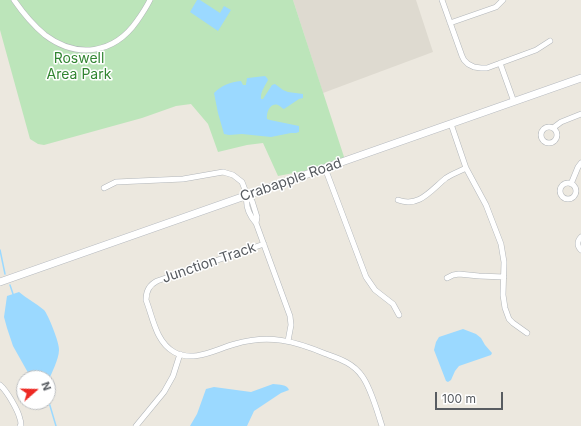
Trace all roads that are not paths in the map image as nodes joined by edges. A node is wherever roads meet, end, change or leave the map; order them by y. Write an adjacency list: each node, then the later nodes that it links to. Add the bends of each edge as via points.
1 (14, 0): 2 (street, via 46,35 72,48 87,50 101,48 121,38 133,27)
2 (150, 0)
3 (442, 0): 5 (street)
4 (503, 0): 5 (street, via 496,7)
5 (450, 23): 7 (street, via 462,56 468,64 487,68)
6 (550, 41): 7 (street, via 536,50)
7 (500, 63): 9 (street)
8 (581, 78): 9 (street, Crabapple Road)
9 (514, 102): 11 (street, Crabapple Road)
10 (581, 114): 12 (street)
11 (450, 124): 14 (street, Crabapple Road); 15 (street)
12 (552, 128)
13 (581, 163): 16 (street)
14 (325, 168): 18 (street, Crabapple Road); 26 (street, via 366,277 375,290 393,304)
15 (466, 168): 19 (street, via 448,177 419,199 408,202); 23 (street, via 486,205 498,236 503,252)
16 (571, 184)
17 (104, 188): 18 (street, via 116,182 183,179 223,172 239,179)
18 (247, 195): 21 (street, via 246,203); 25 (street, Crabapple Road)
19 (398, 200)
20 (581, 238): 22 (street, via 578,243)
21 (264, 244): 28 (street, via 290,316); 29 (street, Junction Track, via 157,281 148,289 146,300 158,336 167,347)
22 (581, 250)
23 (504, 277): 24 (street, via 459,274); 27 (street, via 503,295 509,318)
24 (446, 278)
25 (0, 282)
26 (400, 315)
27 (527, 333)
28 (288, 341): 29 (street, Junction Track, via 253,340 199,356); 33 (street, Junction Track, via 341,359 356,368 367,384)
29 (180, 354): 32 (street, via 173,376 164,392)
30 (0, 385): 31 (street, via 16,409)
31 (20, 426)
32 (136, 426)
33 (382, 426)

